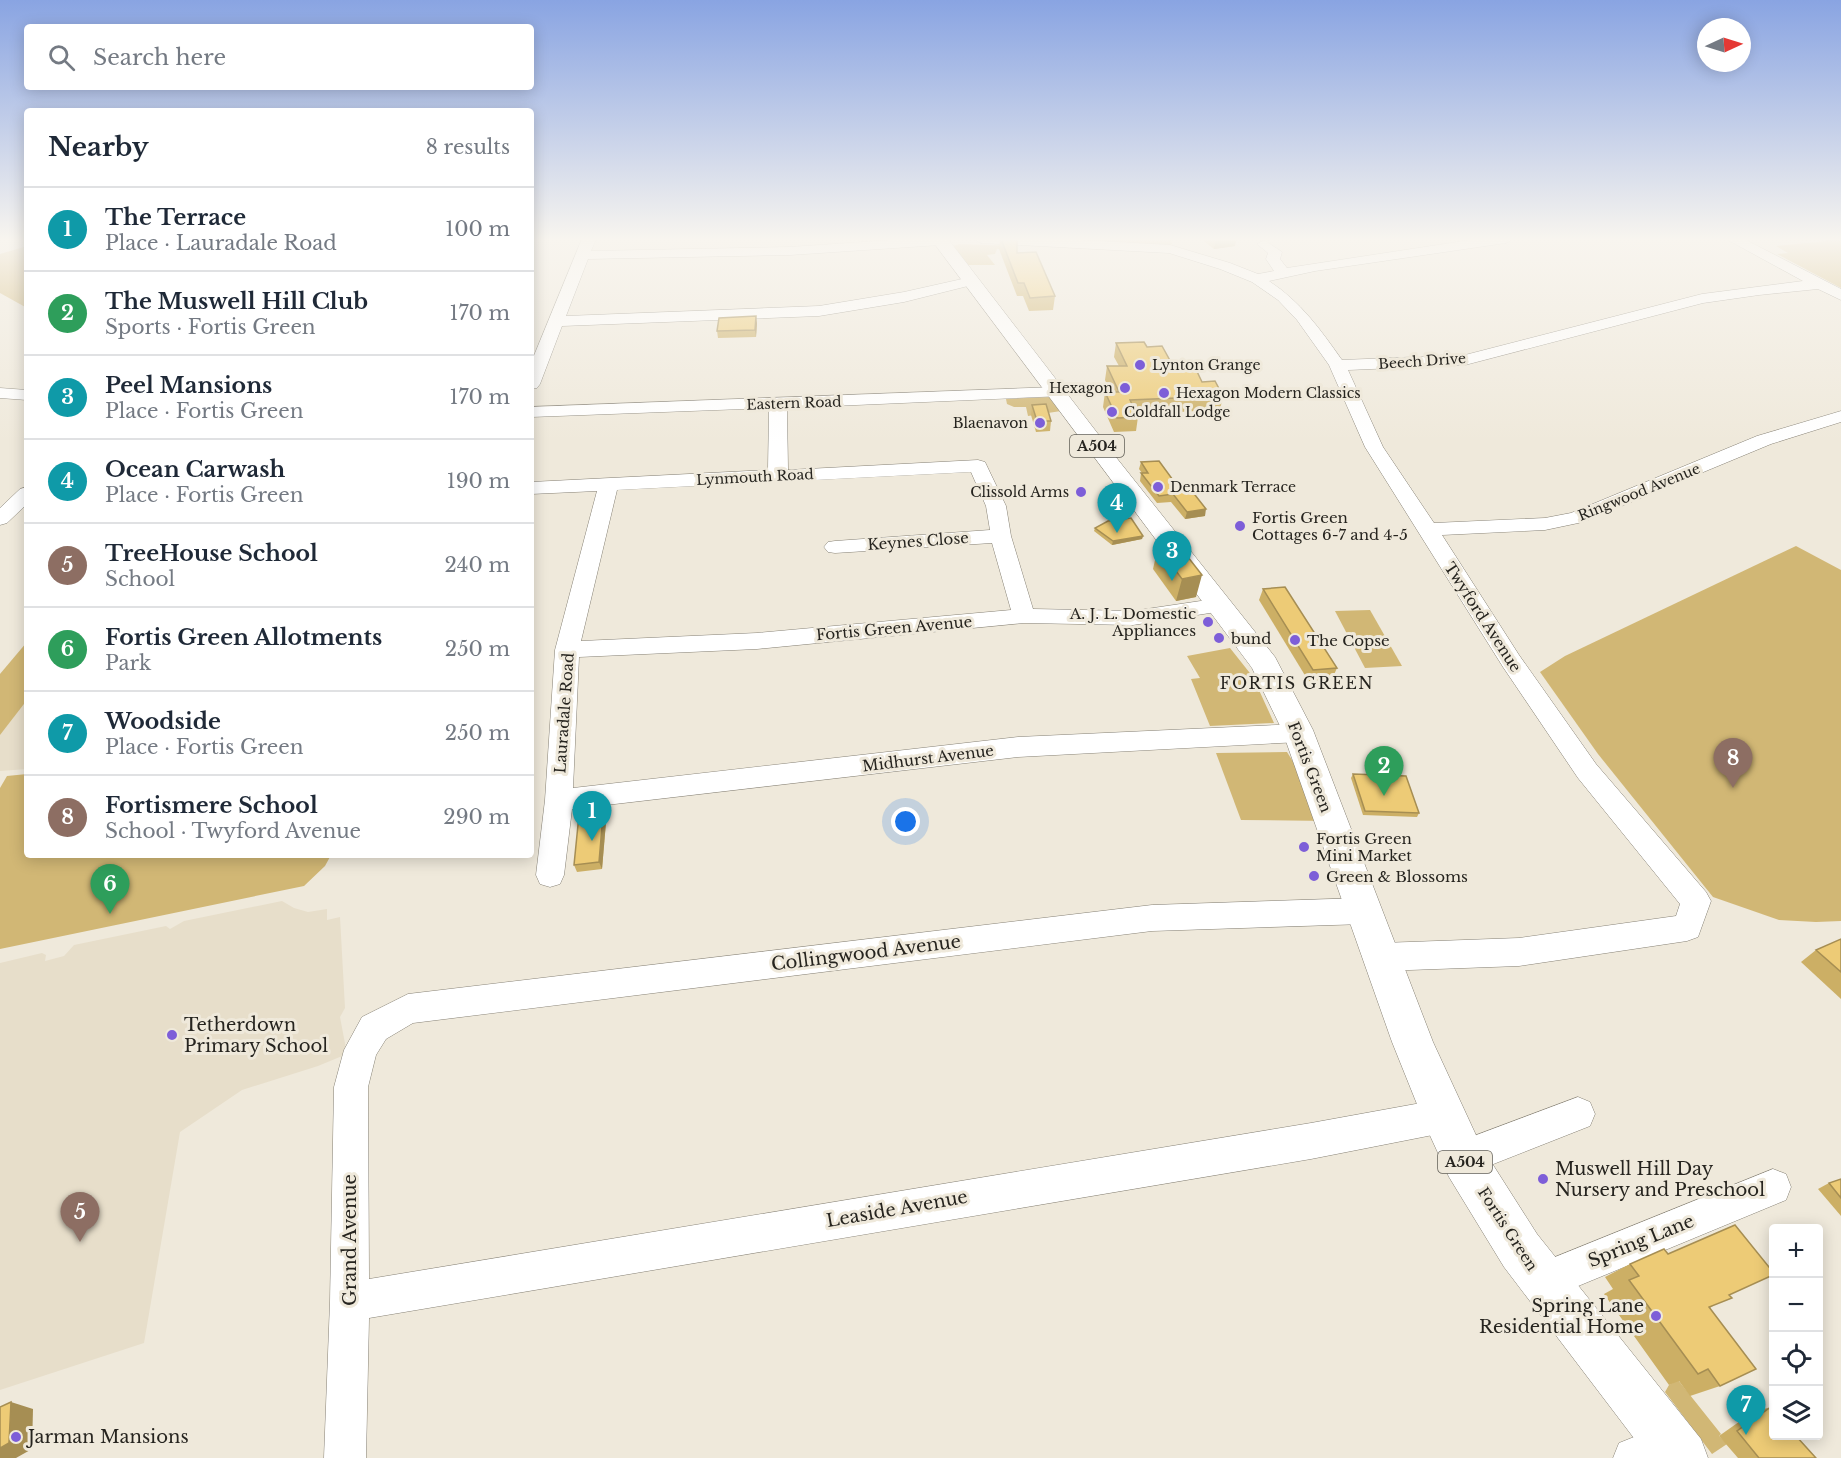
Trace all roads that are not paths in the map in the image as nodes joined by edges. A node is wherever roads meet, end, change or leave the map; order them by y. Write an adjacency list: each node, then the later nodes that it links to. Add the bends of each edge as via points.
1 (563, 307): 6 (street)
2 (844, 307): 6 (street)
3 (991, 307): 10 (main road, Fortis Green / A504)
4 (1293, 307): 8 (street, Twyford Avenue)
5 (1671, 307): 8 (street, Beech Drive, via 1465,360)
6 (555, 328): 7 (street); 9 (street)
7 (534, 334)
8 (1337, 365): 21 (street, Twyford Avenue, via 1374,447)
9 (534, 377)
10 (1056, 392): 13 (street, Eastern Road); 24 (main road, Fortis Green / A504)
11 (0, 393): 12 (street)
12 (24, 395)
13 (778, 404): 14 (street, Eastern Road); 16 (street)
14 (534, 412)
15 (1841, 416): 21 (street, Ringwood Avenue, via 1764,440 1576,518 1545,524)
16 (778, 476): 17 (street, Lynmouth Road); 22 (street, Lynmouth Road, via 978,466 996,506)
17 (609, 484): 18 (street, Lynmouth Road); 26 (street, Lauradale Road)
18 (534, 488)
19 (24, 496): 20 (street)
20 (0, 519)
21 (1428, 529): 31 (street, Twyford Avenue, via 1474,606 1587,771 1696,901 1688,928 1519,952)
22 (1001, 536): 23 (street, Keynes Close); 25 (street)
23 (835, 547)
24 (1221, 605): 25 (street, Fortis Green Avenue, via 1133,618); 27 (main road, Fortis Green / A504, via 1271,676)
25 (1024, 616): 26 (street, Fortis Green Avenue, via 757,640)
26 (567, 650): 28 (street, Lauradale Road)
27 (1299, 733): 28 (street, Midhurst Avenue, via 1018,747); 30 (main road, Fortis Green / A504)
28 (559, 800): 29 (street, Lauradale Road)
29 (549, 875)
30 (1364, 911): 31 (main road, Fortis Green / A504); 32 (street, Collingwood Avenue, via 1152,918 408,1009)
31 (1382, 957): 34 (main road, Fortis Green / A504)
32 (374, 1028): 38 (street, Grand Avenue, via 360,1050 351,1087)
33 (1578, 1114): 35 (street)
34 (1443, 1116): 35 (main road, Fortis Green / A504); 38 (street, Leaside Avenue)
35 (1463, 1158): 37 (main road, Fortis Green / A504)
36 (1773, 1187): 37 (street, Spring Lane)
37 (1542, 1282): 39 (main road, Fortis Green / A504)
38 (350, 1302): 40 (street, Grand Avenue)
39 (1679, 1454): 41 (street)
40 (345, 1458)
41 (1634, 1458)

